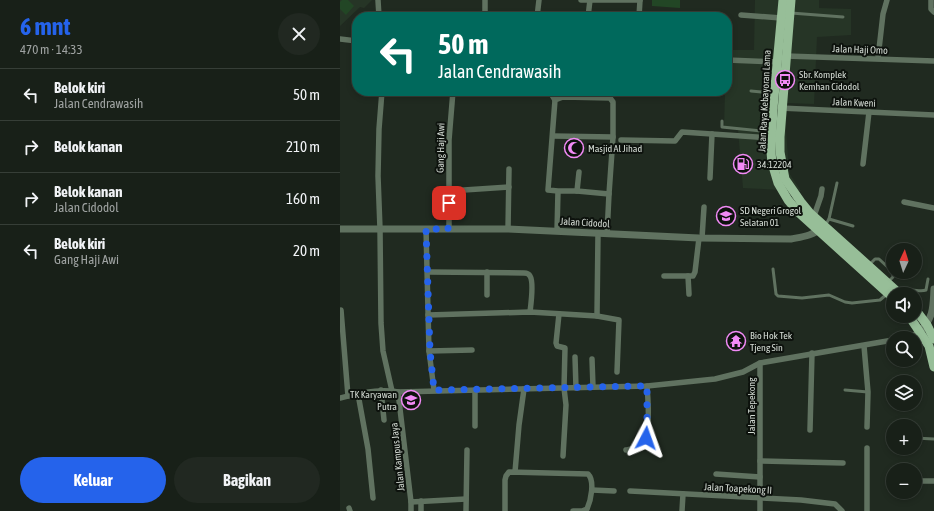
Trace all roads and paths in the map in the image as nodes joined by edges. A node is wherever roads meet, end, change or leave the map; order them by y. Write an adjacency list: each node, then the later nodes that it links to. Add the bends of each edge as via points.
1 (378, 0): 12 (street)
2 (479, 0): 3 (street)
3 (486, 0): 13 (street)
4 (539, 0): 14 (street)
5 (581, 0): 6 (street)
6 (590, 0): 7 (street); 15 (street)
7 (640, 0): 16 (street)
8 (782, 0): 19 (main road, Jalan Raya Kebayoran Lama)
9 (790, 0): 19 (main road, Jalan Raya Kebayoran Lama)
10 (887, 0): 23 (street)
11 (932, 0): 17 (street, via 931,9)
12 (379, 12)
13 (485, 12)
14 (538, 12)
15 (589, 12)
16 (639, 12)
17 (934, 12)
18 (741, 15): 19 (street)
19 (785, 15): 20 (lane); 25 (main road, Jalan Raya Kebayoran Lama)
20 (843, 17)
21 (340, 39): 22 (street)
22 (352, 40)
23 (878, 58): 25 (street, Jalan Haji Omo); 26 (street, Jalan Haji Omo)
24 (732, 60): 25 (street, Jalan Haji Omo)
25 (782, 60): 28 (main road, Jalan Raya Kebayoran Lama); 34 (main road, Jalan Raya Kebayoran Lama)
26 (934, 61)
27 (751, 91): 28 (lane)
28 (774, 93): 34 (main road, Jalan Raya Kebayoran Lama)
29 (382, 96): 63 (street, via 378,176)
30 (453, 96): 52 (street, Gang Haji Awi)
31 (553, 96): 33 (street)
32 (591, 98): 33 (street, via 562,97); 41 (street, via 613,100)
33 (555, 100): 40 (street)
34 (777, 108): 35 (street, Jalan Kweni); 39 (main road, Jalan Raya Kebayoran Lama); 43 (main road, Jalan Raya Kebayoran Lama)
35 (869, 112): 36 (street, Jalan Kweni); 44 (street)
36 (934, 115)
37 (722, 122): 39 (lane, via 722,128)
38 (712, 134): 39 (street); 42 (street, via 682,132 675,141); 47 (street)
39 (771, 135): 43 (main road, Jalan Raya Kebayoran Lama)
40 (553, 136): 41 (street); 54 (street, via 548,190)
41 (613, 137): 55 (street)
42 (621, 140)
43 (775, 152): 48 (main road, Jalan Raya Kebayoran Lama, via 772,163)
44 (863, 164)
45 (509, 169): 50 (street)
46 (579, 172): 53 (street)
47 (710, 178)
48 (782, 181): 59 (main road, Jalan Raya Kebayoran Lama); 60 (main road, Jalan Raya Kebayoran Lama, via 788,200 799,213)
49 (837, 183): 60 (lane)
50 (509, 188): 52 (street); 66 (street)
51 (822, 188): 59 (street, via 822,196)
52 (449, 190): 65 (street, Gang Haji Awi)
53 (577, 191): 54 (street); 55 (street)
54 (558, 192): 67 (street)
55 (609, 194): 69 (street)
56 (904, 202): 58 (street)
57 (704, 207): 70 (street)
58 (934, 208)
59 (814, 216): 60 (main road, Jalan Raya Kebayoran Lama)
60 (824, 225): 61 (lane); 70 (street, Jalan Cidodol, via 806,237 791,239); 71 (main road, Jalan Raya Kebayoran Lama); 83 (main road, Jalan Raya Kebayoran Lama)
61 (853, 226)
62 (340, 229): 63 (street, Jalan Cidodol)
63 (380, 229): 64 (street, Jalan Cidodol); 114 (street, via 382,337)
64 (426, 229): 65 (street, Jalan Cidodol); 74 (street)
65 (448, 229): 66 (street, Jalan Cidodol)
66 (508, 229): 67 (street, Jalan Cidodol)
67 (557, 231): 68 (street, Jalan Cidodol)
68 (598, 234): 69 (street, Jalan Cidodol); 91 (street)
69 (607, 234): 70 (street, Jalan Cidodol)
70 (701, 238): 77 (street, via 695,272 693,276)
71 (868, 265): 72 (lane, via 877,259); 80 (main road, Jalan Raya Kebayoran Lama)
72 (886, 266)
73 (773, 269): 86 (lane, via 778,296 829,296 852,303)
74 (428, 272): 75 (street); 90 (street)
75 (487, 272): 85 (street); 88 (street, via 524,272 530,275)
76 (664, 276): 77 (street)
77 (688, 276): 84 (street)
78 (891, 279): 80 (lane)
79 (928, 279): 82 (lane)
80 (888, 282): 81 (main road, Jalan Raya Kebayoran Lama)
81 (893, 287)
82 (931, 290): 94 (street, via 932,311)
83 (886, 292)
84 (689, 294)
85 (487, 295)
86 (886, 298)
87 (340, 310): 121 (street)
88 (530, 312): 89 (street); 90 (street)
89 (559, 314): 91 (street); 110 (street, via 556,342 558,346 565,346)
90 (428, 315): 101 (street)
91 (597, 316): 107 (street, via 619,320)
92 (922, 318): 94 (main road)
93 (914, 323): 95 (main road)
94 (927, 324): 95 (street); 98 (main road)
95 (920, 331)
96 (922, 333): 98 (main road)
97 (886, 341): 99 (street, Jalan Tepekong)
98 (932, 343): 106 (main road)
99 (864, 346): 102 (street, Jalan Tepekong); 119 (street)
100 (472, 350): 101 (street)
101 (430, 351): 115 (street)
102 (812, 353): 105 (street, Jalan Tepekong); 126 (street)
103 (575, 357): 111 (street)
104 (592, 359): 109 (street)
105 (760, 364): 108 (street, via 715,380); 133 (street, Jalan Tepekong)
106 (934, 367)
107 (618, 372)
108 (647, 386): 109 (street); 131 (street, via 645,441)
109 (592, 387): 111 (street)
110 (564, 388): 111 (street); 112 (street); 132 (street, via 566,405)
111 (576, 388)
112 (524, 389): 116 (street); 135 (street)
113 (381, 390): 114 (street); 120 (street); 123 (street)
114 (392, 390): 118 (street)
115 (434, 390): 116 (street); 118 (street)
116 (475, 390): 124 (street)
117 (845, 390): 119 (lane)
118 (398, 392): 148 (street, Jalan Kampus Jaya)
119 (868, 392): 125 (street)
120 (358, 394): 121 (street); 144 (street, via 368,449)
121 (348, 396): 122 (street)
122 (340, 398)
123 (384, 420)
124 (475, 426)
125 (867, 427)
126 (810, 430)
127 (922, 438): 128 (lane)
128 (934, 439)
129 (867, 448): 157 (street)
130 (467, 450): 146 (street)
131 (626, 450)
132 (563, 456)
133 (760, 461): 134 (street); 137 (street, Jalan Tepekong)
134 (843, 463)
135 (515, 472): 140 (street, via 588,474); 152 (street, via 509,472 506,476)
136 (716, 474): 137 (street)
137 (760, 477): 145 (street, Jalan Tepekong)
138 (922, 481): 139 (street)
139 (934, 481)
140 (592, 490): 141 (street); 153 (street, via 587,508)
141 (614, 491)
142 (630, 491): 143 (street, Jalan Toapekong II)
143 (683, 494): 145 (street, Jalan Toapekong II); 154 (street)
144 (373, 498)
145 (760, 498): 155 (street, Jalan Tepekong); 156 (street, Jalan Toapekong II, via 835,504)
146 (466, 499): 147 (street, Jalan Kampus Jaya); 151 (street)
147 (421, 501): 148 (street, Jalan Kampus Jaya); 150 (street)
148 (411, 502): 149 (street)
149 (411, 511)
150 (421, 511)
151 (466, 511)
152 (504, 511)
153 (573, 511)
154 (682, 511)
155 (760, 511)
156 (842, 511)
157 (867, 511)

